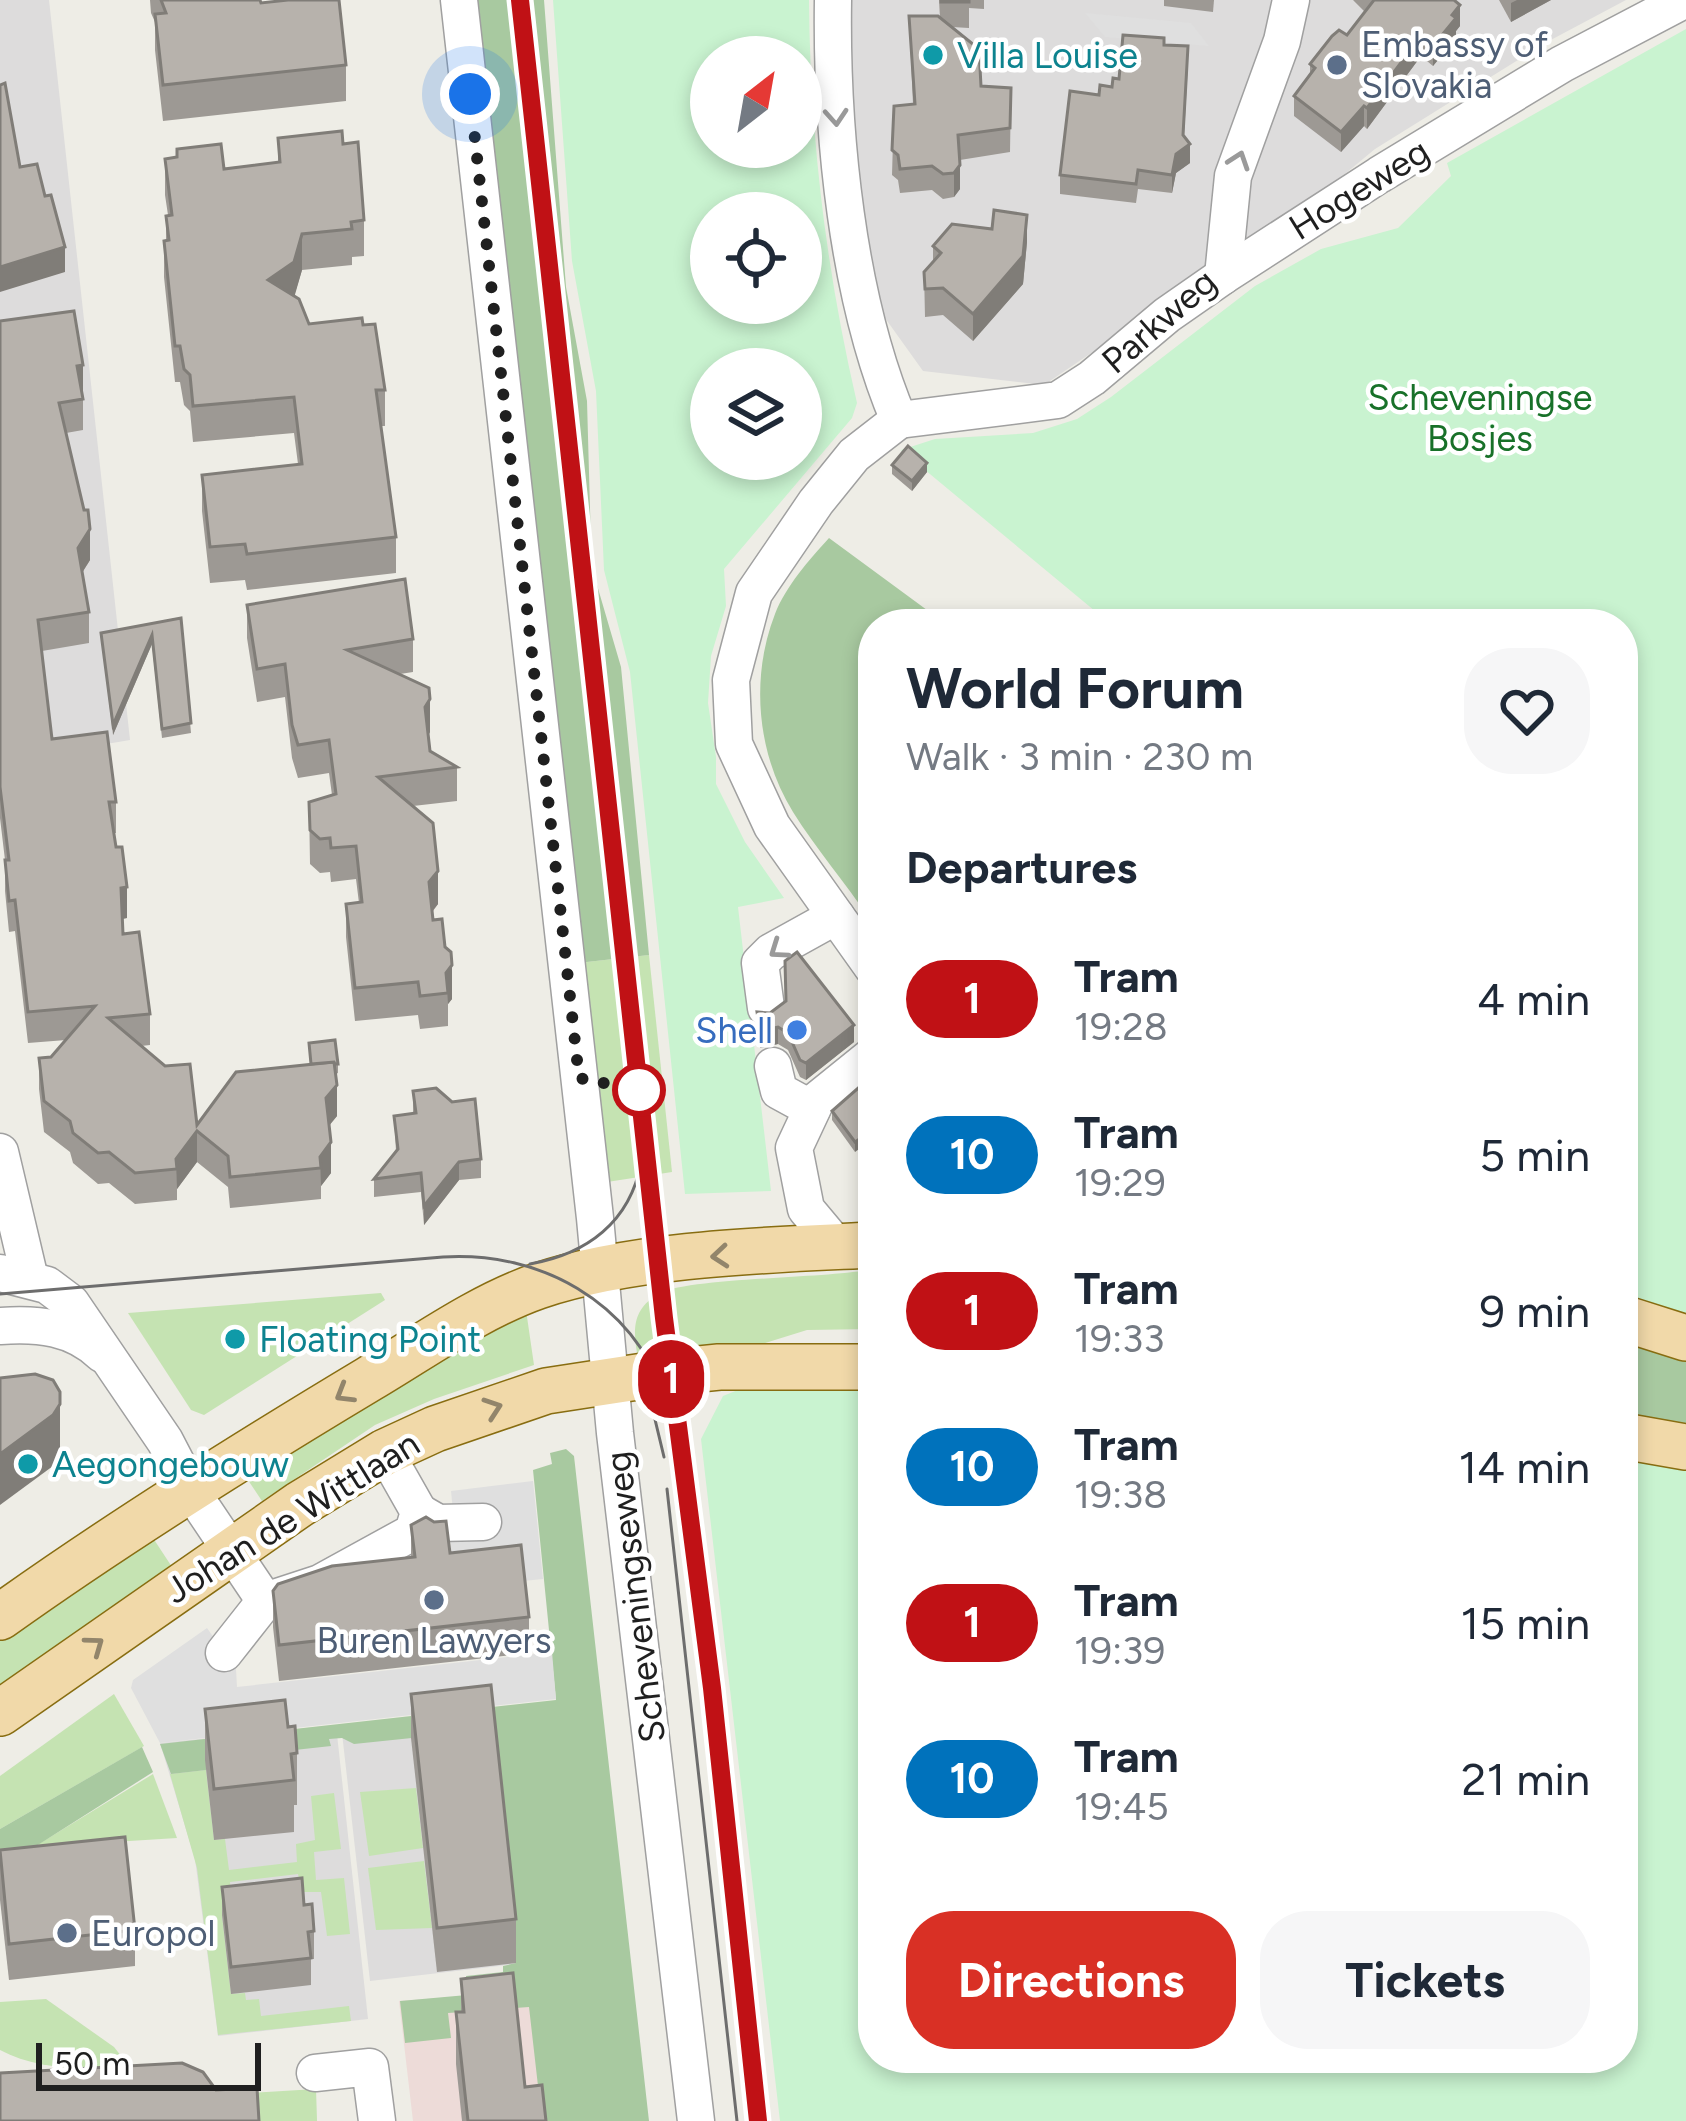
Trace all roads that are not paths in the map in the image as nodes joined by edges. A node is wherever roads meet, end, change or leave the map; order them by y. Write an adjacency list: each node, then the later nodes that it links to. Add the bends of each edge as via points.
1 (460, 0): 15 (street, Scheveningseweg)
2 (833, 0): 6 (street, one-way to 6, via 841,185 880,375)
3 (1291, 0): 5 (street, Parkweg, one-way to 3, via 1233,176)
4 (1684, 0): 5 (street, Hogeweg, via 1562,64)
5 (1222, 276): 6 (street, Parkweg, via 1058,400)
6 (899, 420): 7 (street, via 854,455 754,593 730,680 734,744 772,826)
7 (836, 916): 8 (street); 9 (street, one-way to 9, via 760,963)
8 (858, 947)
9 (766, 1008)
10 (773, 1066): 12 (street, via 779,1090)
11 (858, 1066): 12 (street)
12 (812, 1109): 14 (street, via 794,1148 802,1193 809,1214)
13 (0, 1152): 16 (street)
14 (855, 1245): 15 (main road, Johan de Wittlaan, one-way to 15)
15 (599, 1269): 22 (street, Scheveningseweg); 26 (main road, Johan de Wittlaan, one-way to 26, via 492,1307)
16 (15, 1276): 21 (street, via 71,1303)
17 (1638, 1323): 19 (main road)
18 (0, 1326): 21 (street, via 71,1331)
19 (1686, 1338)
20 (858, 1367): 22 (main road, Johan de Wittlaan, via 719,1367)
21 (118, 1369): 26 (street)
22 (611, 1381): 25 (main road, Johan de Wittlaan, one-way to 22, via 545,1391); 36 (street, Scheveningseweg)
23 (1638, 1439): 24 (main road)
24 (1686, 1447)
25 (385, 1452): 27 (street); 29 (main road, Johan de Wittlaan)
26 (191, 1491): 29 (street); 31 (main road, Johan de Wittlaan)
27 (419, 1512): 28 (street, via 438,1523); 30 (street, via 412,1532 320,1583)
28 (483, 1522)
29 (231, 1551): 30 (street); 33 (main road, Johan de Wittlaan, one-way to 29)
30 (265, 1601): 32 (street)
31 (0, 1617)
32 (224, 1653)
33 (0, 1713)
34 (315, 2073): 35 (street, via 370,2067)
35 (376, 2121)
36 (696, 2121)

